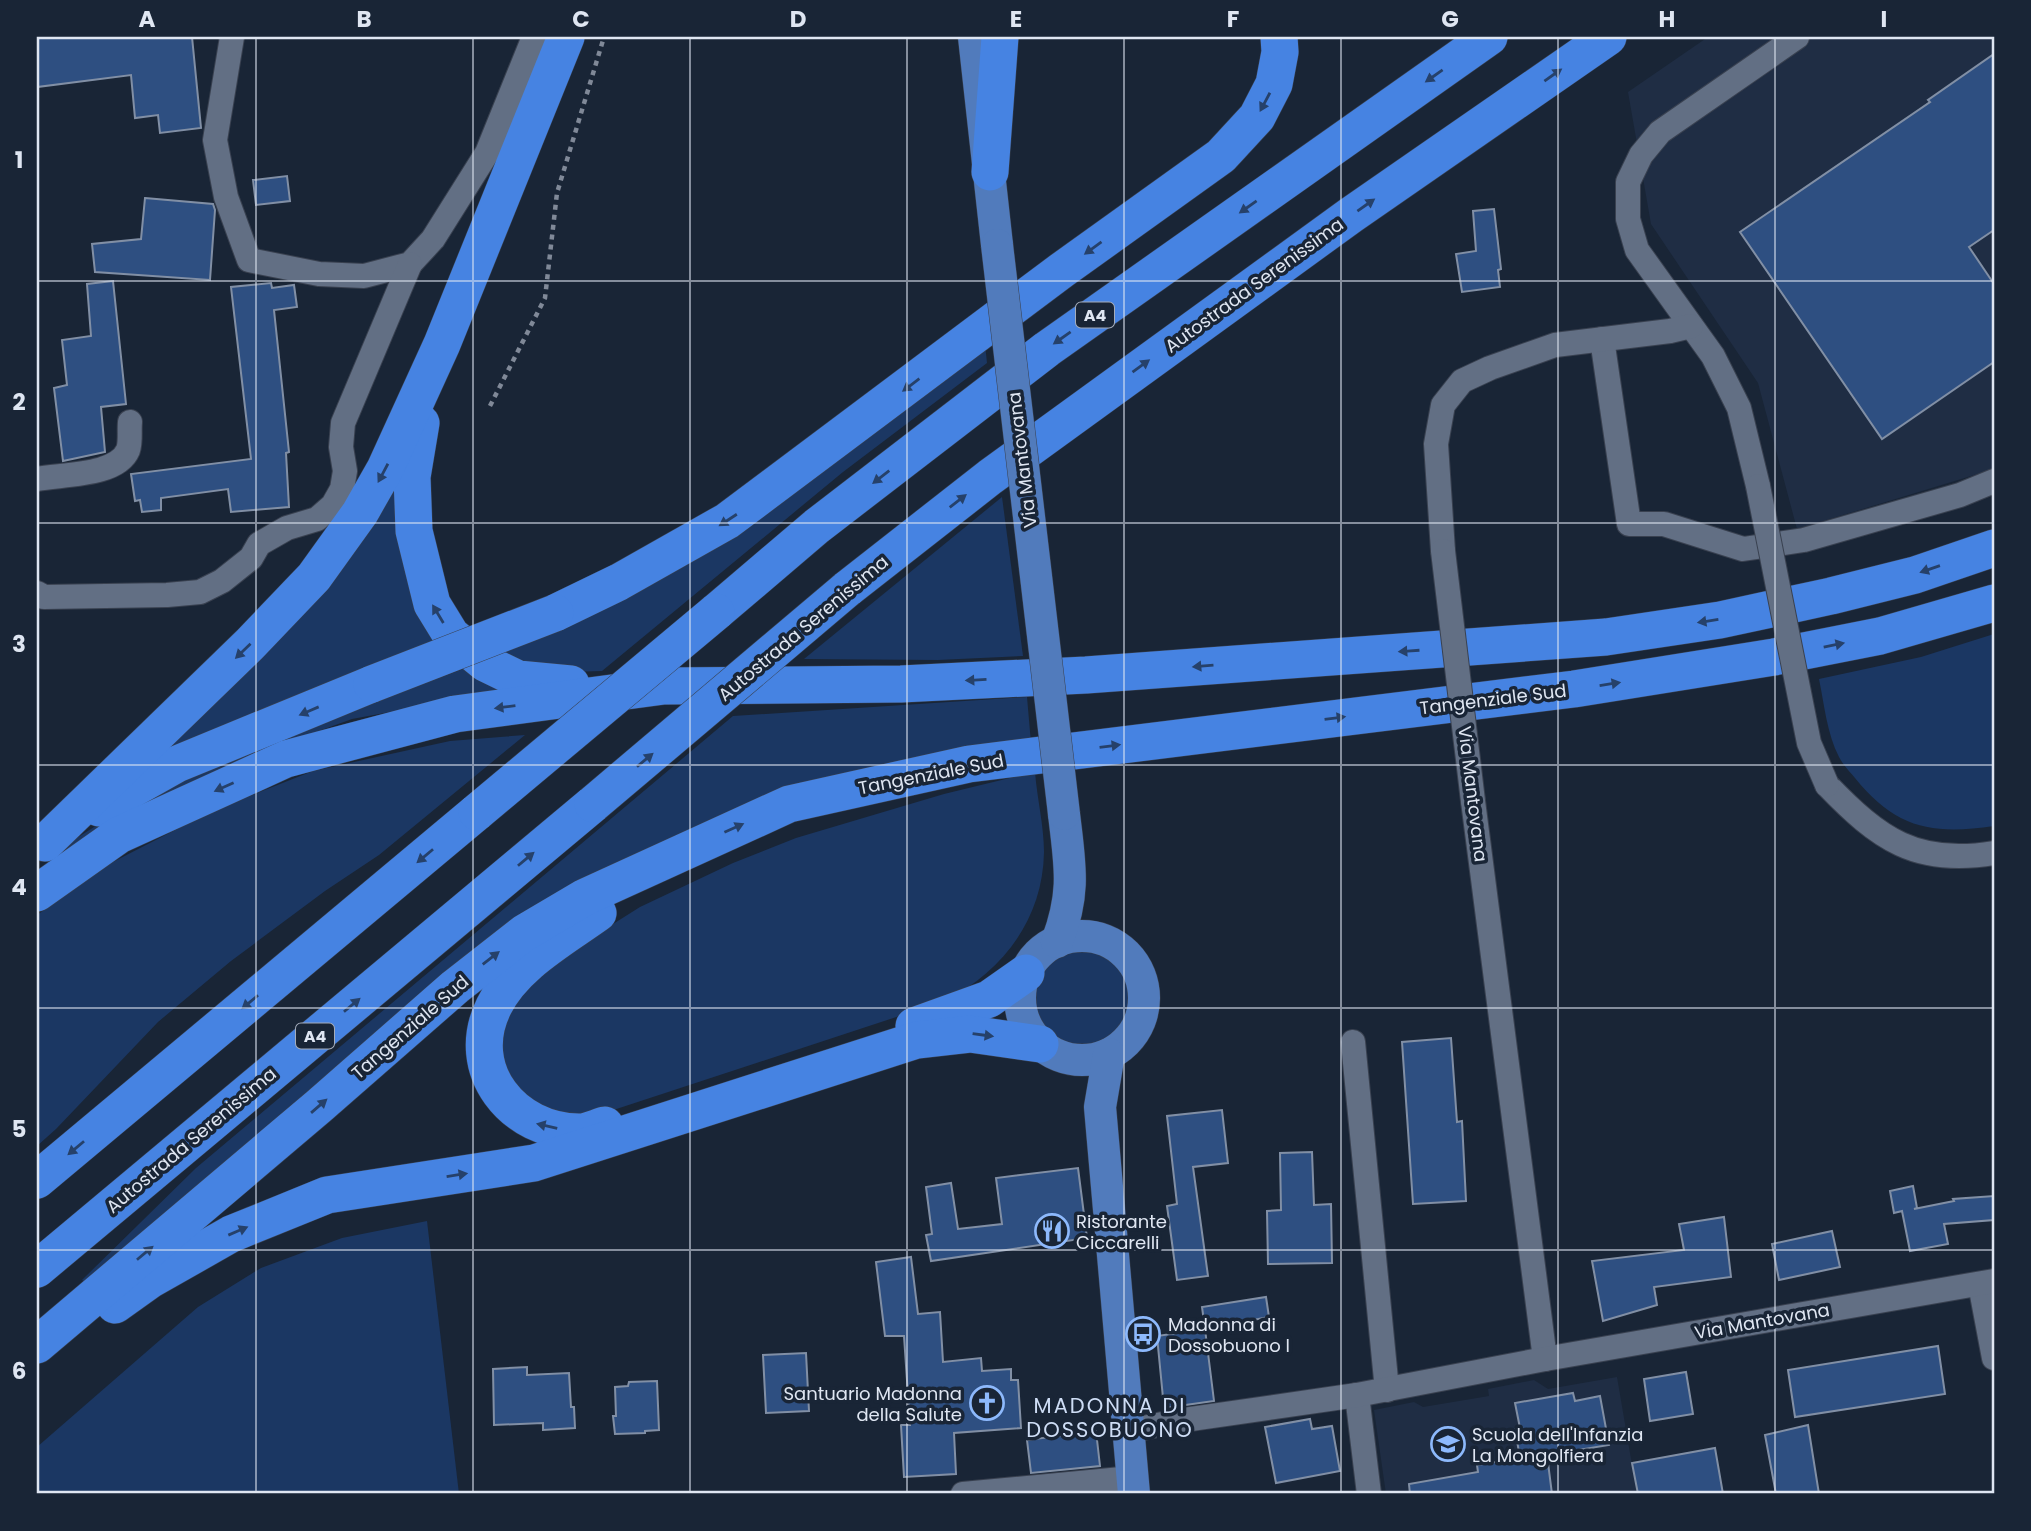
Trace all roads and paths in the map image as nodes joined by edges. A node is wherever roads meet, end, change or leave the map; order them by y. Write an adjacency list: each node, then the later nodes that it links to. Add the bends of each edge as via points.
1 (232, 37): 12 (street, via 215,140 226,197 248,260 319,274 364,276)
2 (534, 37): 12 (street, via 487,153 433,239)
3 (566, 37): 15 (highway)
4 (604, 37): 16 (path, via 557,192 545,298)
5 (974, 37): 11 (main road, Via Mantovana)
6 (1000, 37): 11 (highway)
7 (1279, 37): 26 (highway, one-way to 26, bridge, via 1274,84 1257,117 1221,156 727,521 555,614 177,764)
8 (1489, 37): 37 (highway, A4, one-way to 37, bridge, via 1047,349 817,526)
9 (1608, 37): 38 (highway, Autostrada Serenissima / A4, one-way to 9, bridge, via 847,589 1001,468 1351,215)
10 (1797, 37): 13 (street, via 1660,132 1628,181 1628,219 1637,250)
11 (990, 172): 29 (main road, Via Mantovana, bridge)
12 (410, 264): 21 (street, via 343,424 345,471 333,505 317,519 274,534 222,581 200,592 44,597)
13 (1691, 326): 14 (street, Via Mantovana); 28 (street, bridge, via 1713,356 1739,408 1808,743 1827,785 1879,834 1909,849 1972,857)
14 (1602, 339): 19 (street, via 1629,524 1664,524 1743,549 1804,540); 42 (street, Via Mantovana, bridge, via 1555,345 1462,381 1443,405 1437,444 1443,551)
15 (442, 344): 25 (highway, one-way to 15, via 518,679 485,663 451,635 432,604 423,575 414,531 412,477); 26 (highway, one-way to 26, via 385,469 314,577)
16 (490, 406)
17 (130, 422): 18 (street, via 129,448 119,463 100,471)
18 (37, 479)
19 (1994, 481)
20 (1994, 548): 25 (highway, one-way to 25, via 1915,575 1831,596 1720,620 1606,637 1086,675 901,684)
21 (37, 593)
22 (1994, 603): 24 (highway, Tangenziale Sud)
23 (1994, 624): 24 (highway)
24 (1880, 636): 27 (highway, Tangenziale Sud, one-way to 24, via 789,804 969,764 1574,689)
25 (664, 687): 30 (highway, one-way to 30, via 455,714 286,759 119,835)
26 (41, 846)
27 (681, 852): 33 (highway, one-way to 27, via 989,999 581,1132 540,1126 512,1108 490,1077 486,1034 493,1007 533,961); 40 (highway, Tangenziale Sud, one-way to 27, via 524,933 585,897)
28 (1994, 853)
29 (1072, 884): 31 (main road, Via Mantovana); 32 (main road, Via Mantovana)
30 (37, 893)
31 (1100, 939): 32 (main road, via 1078,937); 36 (main road, Via Mantovana, via 1126,954 1141,978 1144,1008 1122,1046)
32 (1057, 942): 33 (main road, via 1034,960)
33 (1026, 973): 35 (main road, via 1021,1003 1030,1032)
34 (1353, 1042): 44 (street)
35 (1040, 1044): 36 (main road, via 1059,1055); 43 (highway, one-way to 35, via 150,1280 231,1234 327,1195 534,1163 917,1040 970,1034)
36 (1095, 1057): 46 (main road)
37 (37, 1180)
38 (37, 1269)
39 (1987, 1282): 41 (street, Via Mantovana); 42 (street, Via Mantovana)
40 (37, 1345)
41 (1994, 1358)
42 (1545, 1359): 44 (street, Via Mantovana)
43 (37, 1360)
44 (1387, 1390): 45 (street, Via Mantovana)
45 (1357, 1395): 46 (street, Via Mantovana); 49 (street)
46 (1129, 1431): 47 (main road)
47 (1133, 1486): 48 (street)
48 (963, 1494)
49 (1369, 1494)

